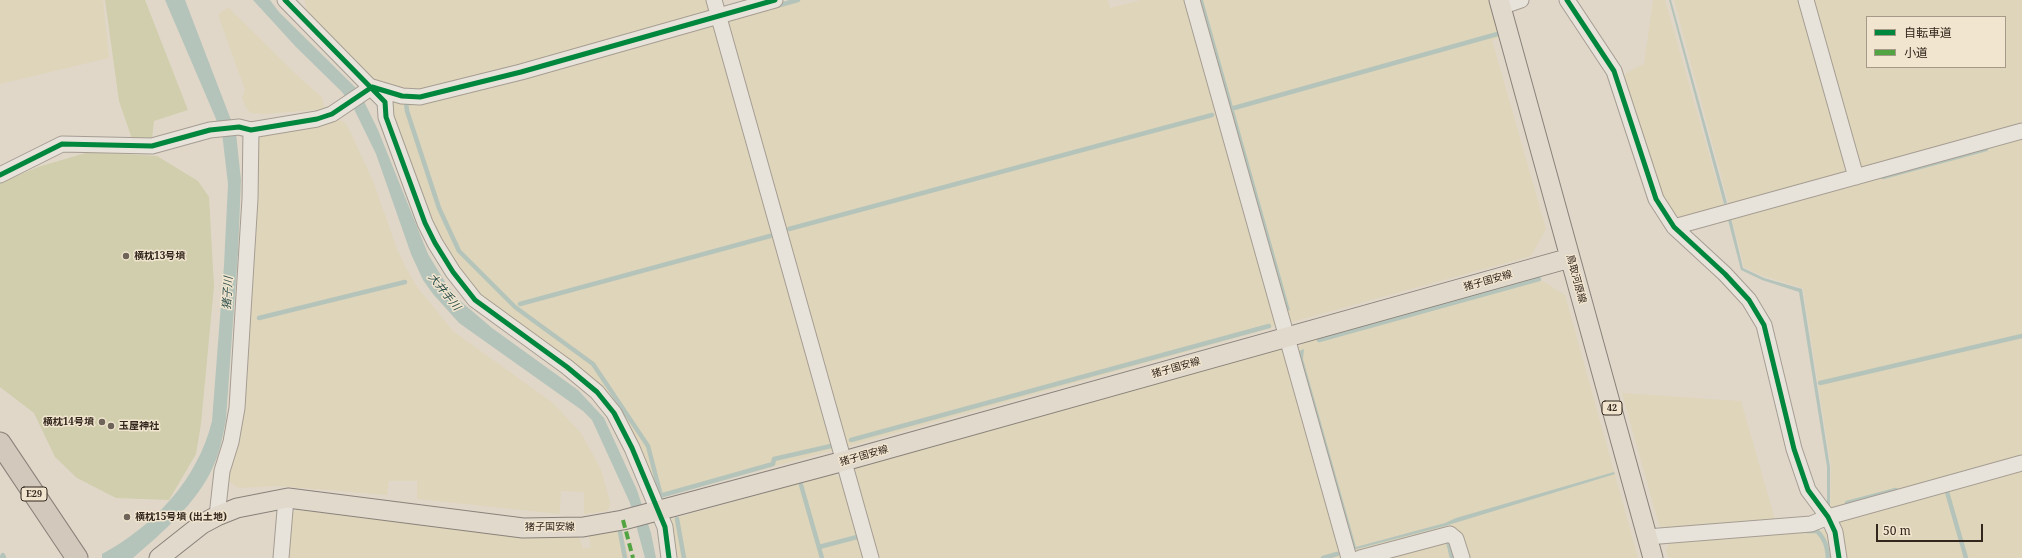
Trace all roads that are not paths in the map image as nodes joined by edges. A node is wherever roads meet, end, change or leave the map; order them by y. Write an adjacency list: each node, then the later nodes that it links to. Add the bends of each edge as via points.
1 (285, 0): 10 (street)
2 (714, 0): 9 (street)
3 (775, 0): 9 (street)
4 (1192, 0): 17 (street)
5 (1521, 0): 8 (street)
6 (1567, 0): 15 (street, via 1614,71 1656,199)
7 (1806, 0): 14 (street)
8 (1500, 3): 16 (main road, 鳥取河原線 / 42)
9 (719, 16): 10 (street, via 520,72 420,97 402,96); 19 (street)
10 (372, 87): 11 (street, via 332,114); 23 (street, via 385,102 386,117 425,223 453,272 475,300 597,392 624,429)
11 (251, 130): 13 (street, via 239,127 210,130 152,146 62,144); 24 (street, via 250,199 237,408 231,442 222,471)
12 (2022, 131): 14 (street)
13 (0, 175)
14 (1856, 177): 15 (street)
15 (1674, 227): 25 (street, via 1749,300 1764,325 1794,449 1808,490)
16 (1570, 258): 17 (main road, 猪子国安線); 26 (main road, 鳥取河原線 / 42)
17 (1287, 337): 19 (main road, 猪子国安線); 32 (street)
18 (0, 443): 27 (highway, E29)
19 (844, 461): 23 (main road, 猪子国安線); 31 (street)
20 (2022, 463): 25 (street)
21 (0, 464): 27 (highway, E29)
22 (286, 498): 23 (main road, 猪子国安線, via 523,528 583,527); 24 (main road, 猪子国安線, via 237,508); 29 (street)
23 (657, 512): 30 (street, via 665,527)
24 (217, 516): 28 (main road, 猪子国安線, via 202,524)
25 (1828, 517): 26 (street, via 1811,524); 36 (street, via 1835,532)
26 (1648, 537): 35 (main road, 鳥取河原線 / 42)
27 (67, 553)
28 (159, 558)
29 (281, 558)
30 (668, 558)
31 (871, 558)
32 (1349, 558)
33 (1360, 558): 34 (street, via 1450,534 1456,538)
34 (1462, 558)
35 (1653, 558)
36 (1839, 558)

